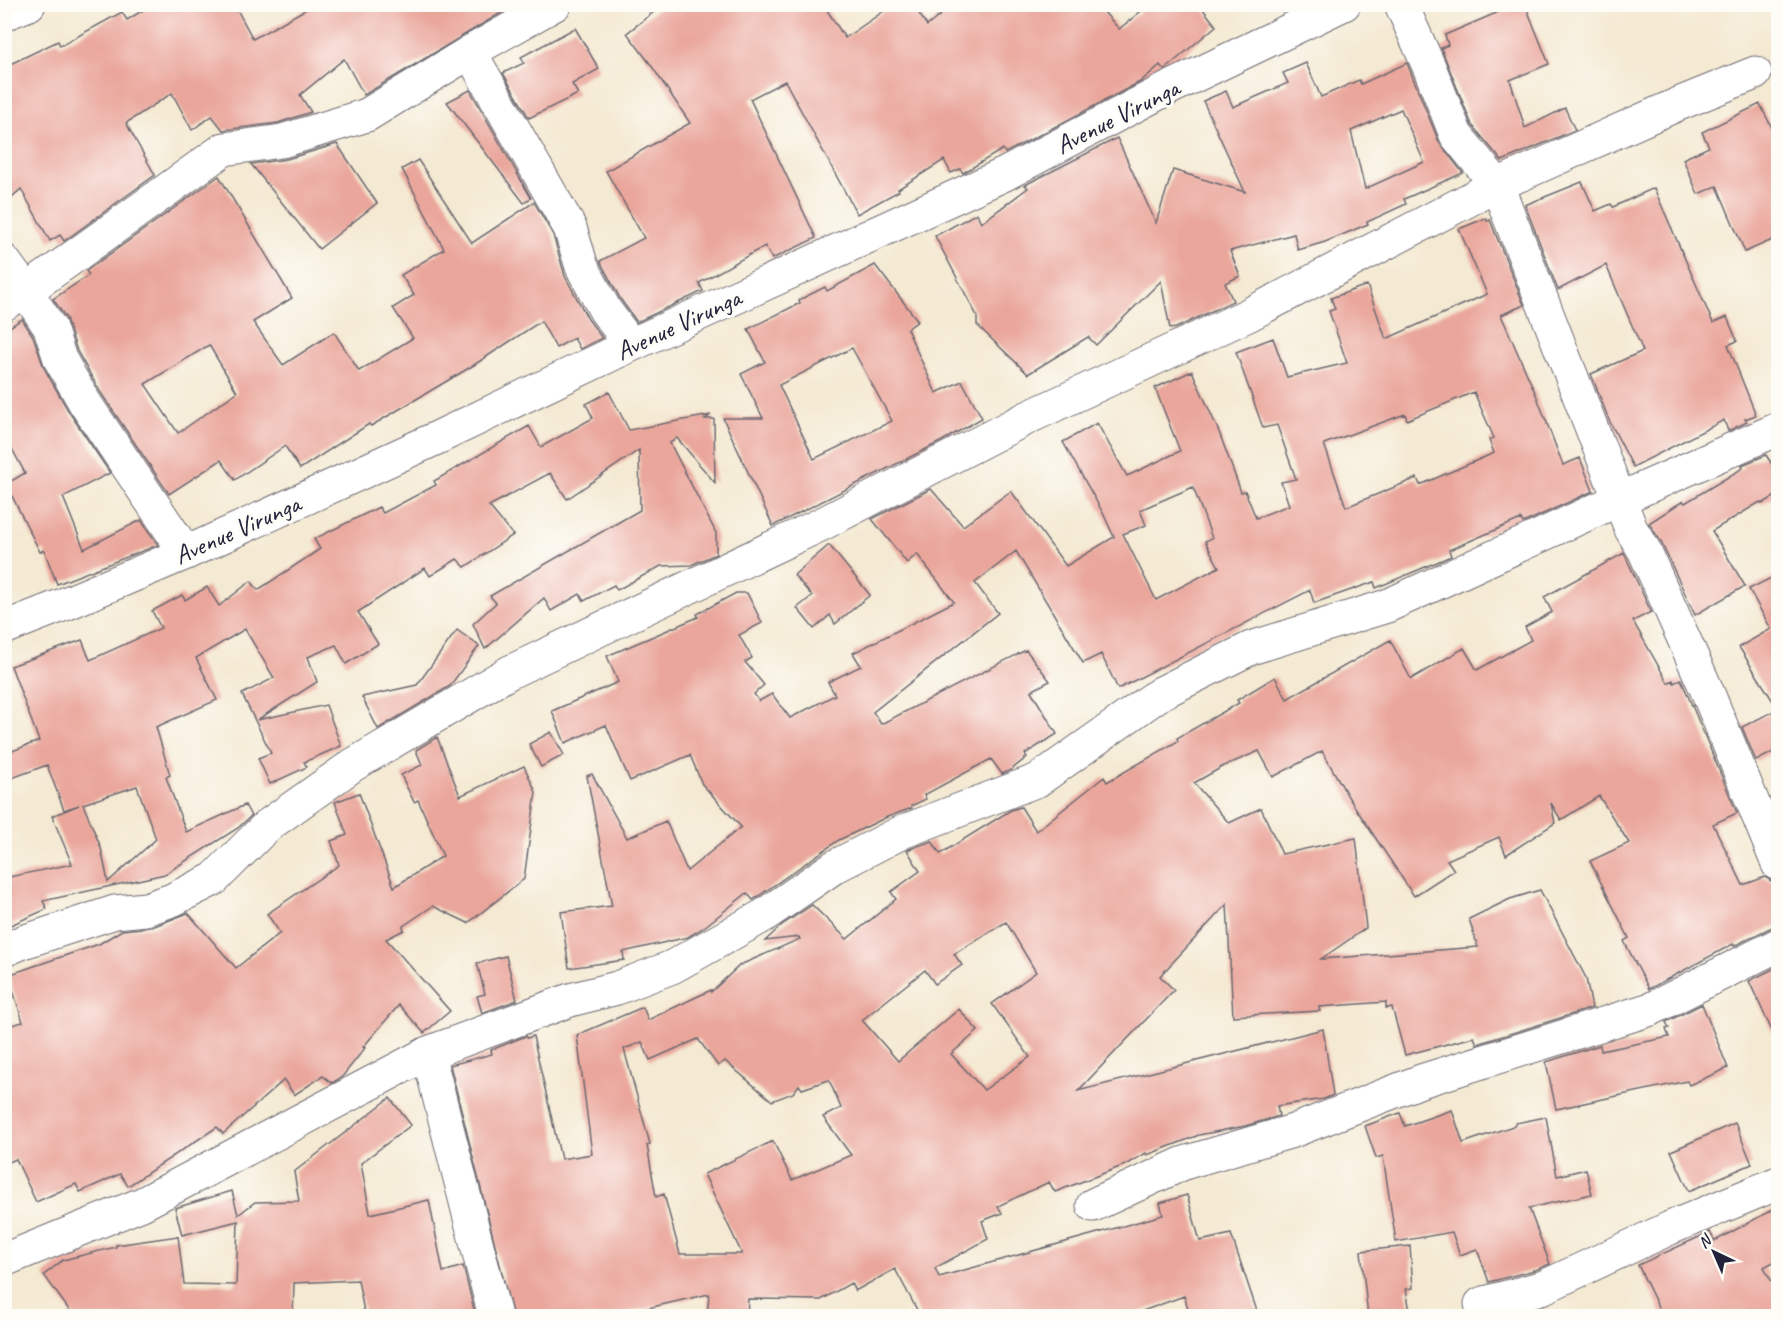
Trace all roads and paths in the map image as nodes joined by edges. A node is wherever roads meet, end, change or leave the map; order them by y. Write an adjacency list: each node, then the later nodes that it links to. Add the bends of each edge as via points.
1 (29, 4): 5 (street)
2 (555, 4): 6 (street)
3 (1344, 4): 11 (street, Avenue Virunga, via 1157,94 1005,174)
4 (1401, 4): 8 (street, via 1456,135)
5 (4, 14)
6 (470, 52): 10 (street, via 367,115 282,141 224,149); 11 (street, via 570,228 582,267 605,310)
7 (1755, 74): 8 (street)
8 (1497, 185): 13 (street); 18 (street, via 1248,315 1029,417 822,524 510,672 353,765 267,826 214,879 146,909 115,912)
9 (4, 261): 10 (street)
10 (16, 297): 14 (street, via 50,328 60,359 85,403)
11 (631, 345): 14 (street, Avenue Virunga)
12 (1779, 429): 13 (street)
13 (1620, 499): 16 (street, via 1705,686); 19 (street, via 1387,606 1251,648 1161,693 1038,780 902,832 834,867 763,916 672,967)
14 (186, 553): 15 (street, Avenue Virunga)
15 (4, 628)
16 (1779, 864)
17 (1779, 945): 21 (street, via 1651,1009 1421,1081 1293,1131 1184,1163)
18 (4, 950)
19 (428, 1053): 22 (street, via 142,1204); 24 (street)
20 (1779, 1183): 23 (street, via 1544,1287)
21 (1093, 1205)
22 (4, 1260)
23 (1481, 1305)
24 (495, 1317)

